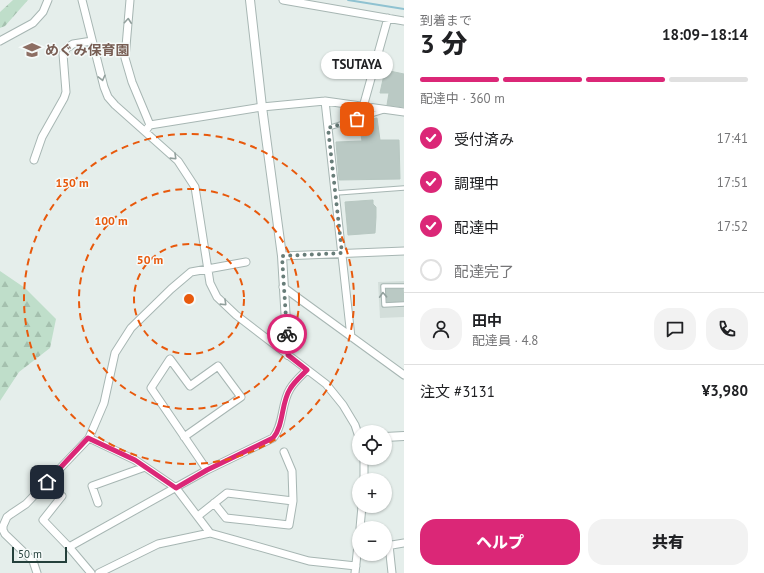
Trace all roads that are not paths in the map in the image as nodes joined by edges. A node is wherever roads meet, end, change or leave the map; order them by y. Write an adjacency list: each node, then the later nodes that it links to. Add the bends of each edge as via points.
1 (48, 0): 8 (street, via 33,23)
2 (82, 0): 9 (street)
3 (130, 0): 15 (street, one-way to 3, via 125,58)
4 (250, 0): 12 (street)
5 (282, 0): 6 (street)
6 (388, 18): 7 (street); 11 (street)
7 (404, 21)
8 (0, 41)
9 (92, 41): 15 (street, one-way to 15, via 108,97 115,105); 17 (street, via 73,44 64,54 66,92 42,137)
10 (325, 101): 11 (street); 12 (street); 16 (street)
11 (363, 107): 13 (street)
12 (262, 108): 15 (street); 22 (street)
13 (386, 110): 14 (street); 16 (lane)
14 (404, 112)
15 (148, 128): 24 (street, one-way to 24, via 178,161 195,187)
16 (328, 128): 19 (street)
17 (34, 160)
18 (404, 188): 19 (lane)
19 (336, 193): 21 (street)
20 (404, 251): 21 (street)
21 (342, 253): 22 (street); 28 (street)
22 (282, 256): 26 (street)
23 (246, 262): 24 (street)
24 (208, 269): 29 (street, one-way to 29, via 210,283 218,297 236,315); 36 (street, via 191,272 131,328 115,352 104,403)
25 (404, 286): 27 (lane, one-way to 25, via 384,305 383,286)
26 (283, 287): 28 (street); 29 (street)
27 (404, 304)
28 (351, 337): 31 (street)
29 (288, 355): 30 (street)
30 (307, 370): 32 (street, via 326,384 344,405); 39 (street, via 289,390 278,431 273,438)
31 (404, 375)
32 (354, 425)
33 (404, 436): 35 (street)
34 (184, 437): 34 (street, via 151,388 170,358 190,386 218,366 241,397); 39 (street)
35 (392, 437)
36 (88, 438): 38 (street); 52 (street, via 26,504 5,521 5,534 33,561)
37 (284, 452): 42 (street, via 292,470)
38 (145, 467): 40 (street); 43 (street, via 92,486)
39 (207, 470): 40 (street)
40 (176, 488): 45 (street); 49 (street)
41 (62, 496): 49 (street, via 43,520)
42 (293, 501): 44 (street, via 227,493); 44 (street, via 289,525 226,518)
43 (98, 503)
44 (214, 503): 45 (street)
45 (198, 516): 46 (street)
46 (210, 533): 51 (street, via 309,561); 54 (street, via 158,544)
47 (404, 543): 48 (street)
48 (392, 544)
49 (69, 547): 53 (street)
50 (390, 561): 55 (street)
51 (356, 569)
52 (37, 573)
53 (91, 573)
54 (99, 573)
55 (392, 573)

